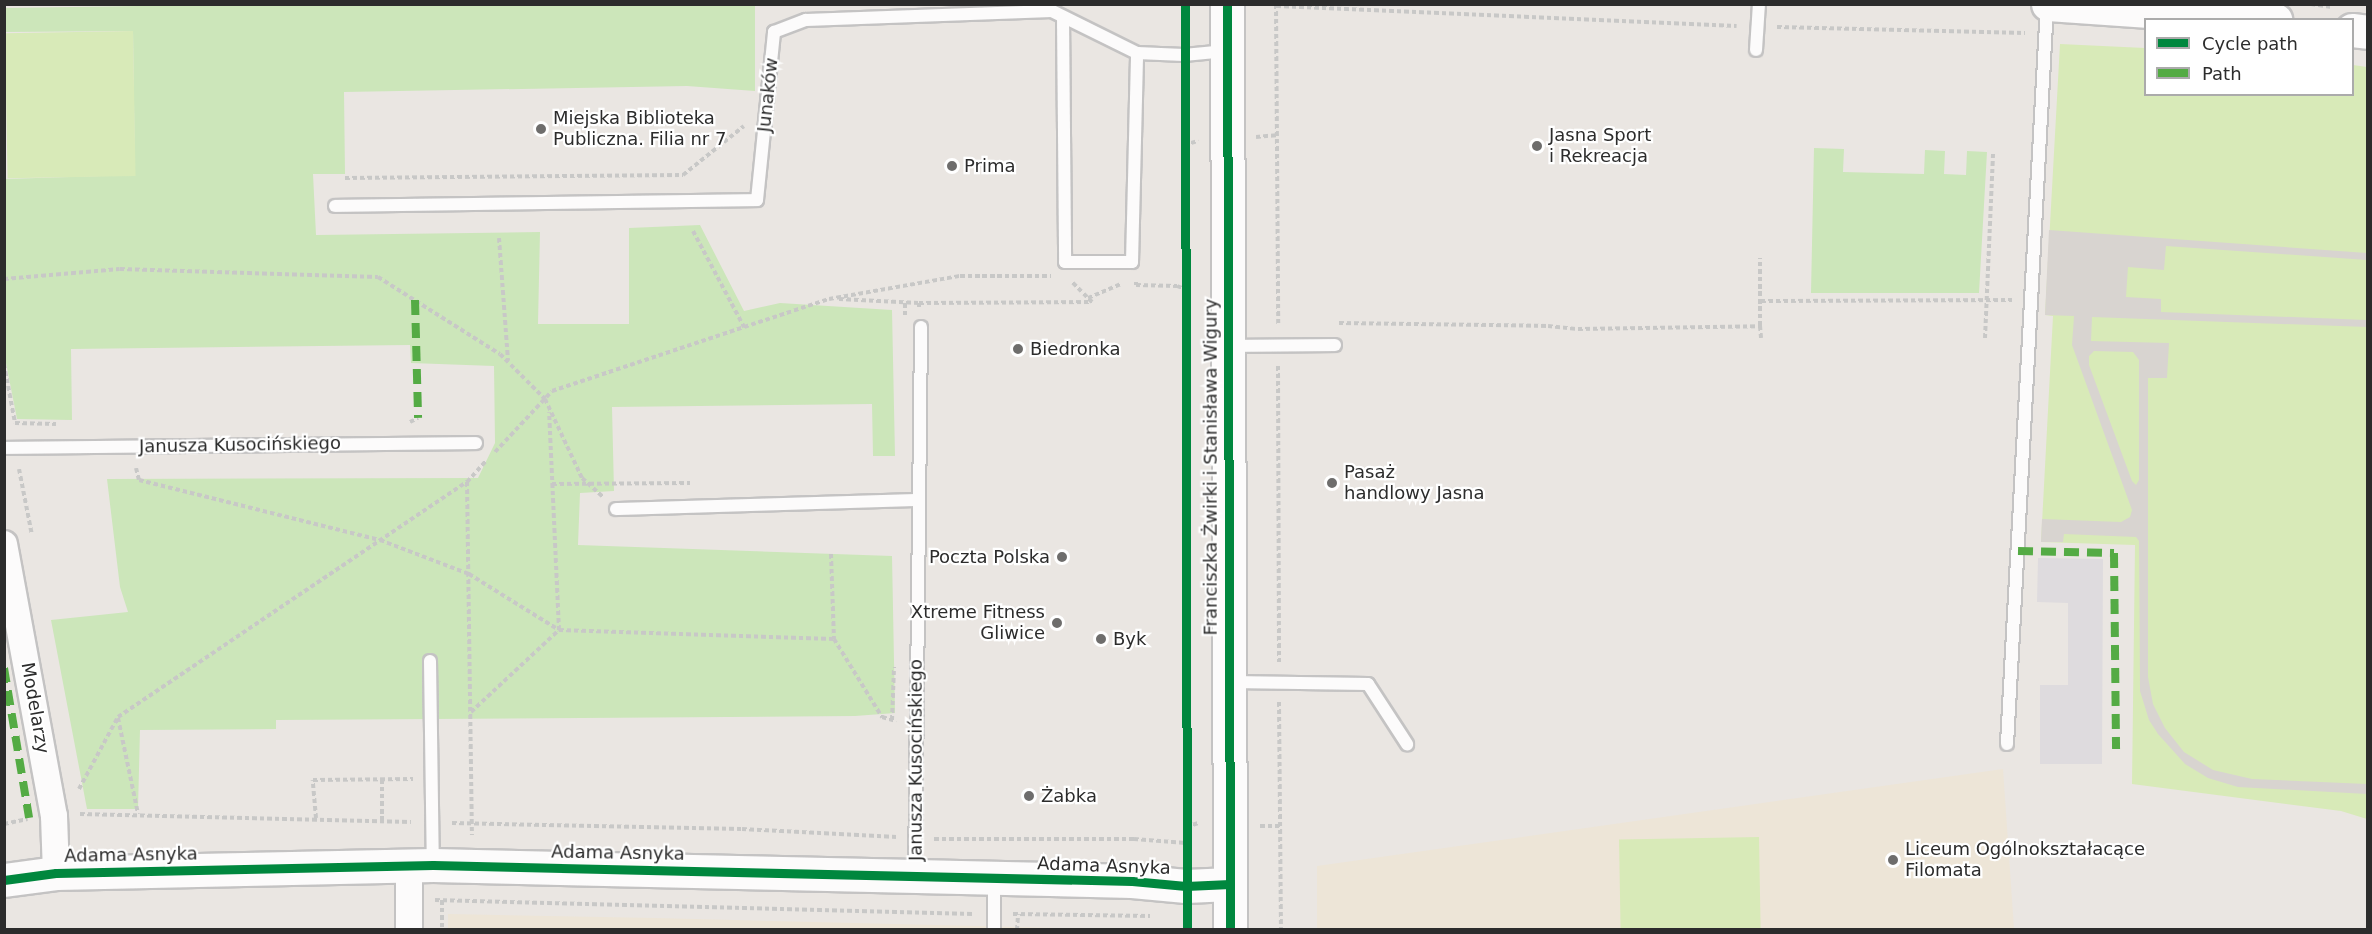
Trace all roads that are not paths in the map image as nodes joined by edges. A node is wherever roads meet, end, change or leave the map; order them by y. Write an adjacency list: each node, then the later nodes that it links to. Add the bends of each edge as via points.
1 (1227, 4): 7 (street, Franciszka Żwirki i Stanisława Wigury)
2 (1759, 4): 6 (lane)
3 (2047, 14): 5 (street); 21 (lane)
4 (1063, 17): 8 (lane, Junaków); 8 (lane, via 1065,262 1132,262); 9 (lane, Junaków, via 1052,12 806,20 774,32 757,200)
5 (2199, 18)
6 (1756, 50)
7 (1227, 51): 8 (lane, Junaków, via 1184,55); 12 (street, Franciszka Żwirki i Stanisława Wigury)
8 (1137, 53)
9 (335, 206)
10 (921, 327): 15 (lane, Janusza Kusocińskiego)
11 (1335, 345): 12 (lane)
12 (1227, 346): 19 (street, Franciszka Żwirki i Stanisława Wigury)
13 (476, 443): 14 (lane, Janusza Kusocińskiego)
14 (4, 448)
15 (918, 500): 16 (lane); 24 (lane, Janusza Kusocińskiego)
16 (616, 509)
17 (4, 544): 23 (street, Modelarzy, via 54,816)
18 (430, 661): 22 (lane, via 433,822)
19 (1228, 681): 20 (lane, via 1368,684); 27 (street, Franciszka Żwirki i Stanisława Wigury)
20 (1407, 744)
21 (2007, 744)
22 (421, 866): 23 (street, Adama Asnyka); 24 (street, Adama Asnyka); 28 (street)
23 (56, 873): 26 (street, Adama Asnyka)
24 (915, 876): 25 (street, Adama Asnyka)
25 (994, 879): 27 (street, Adama Asnyka); 29 (lane)
26 (4, 880)
27 (1230, 884): 30 (street, Franciszka Żwirki i Stanisława Wigury)
28 (409, 930)
29 (994, 930)
30 (1230, 930)

